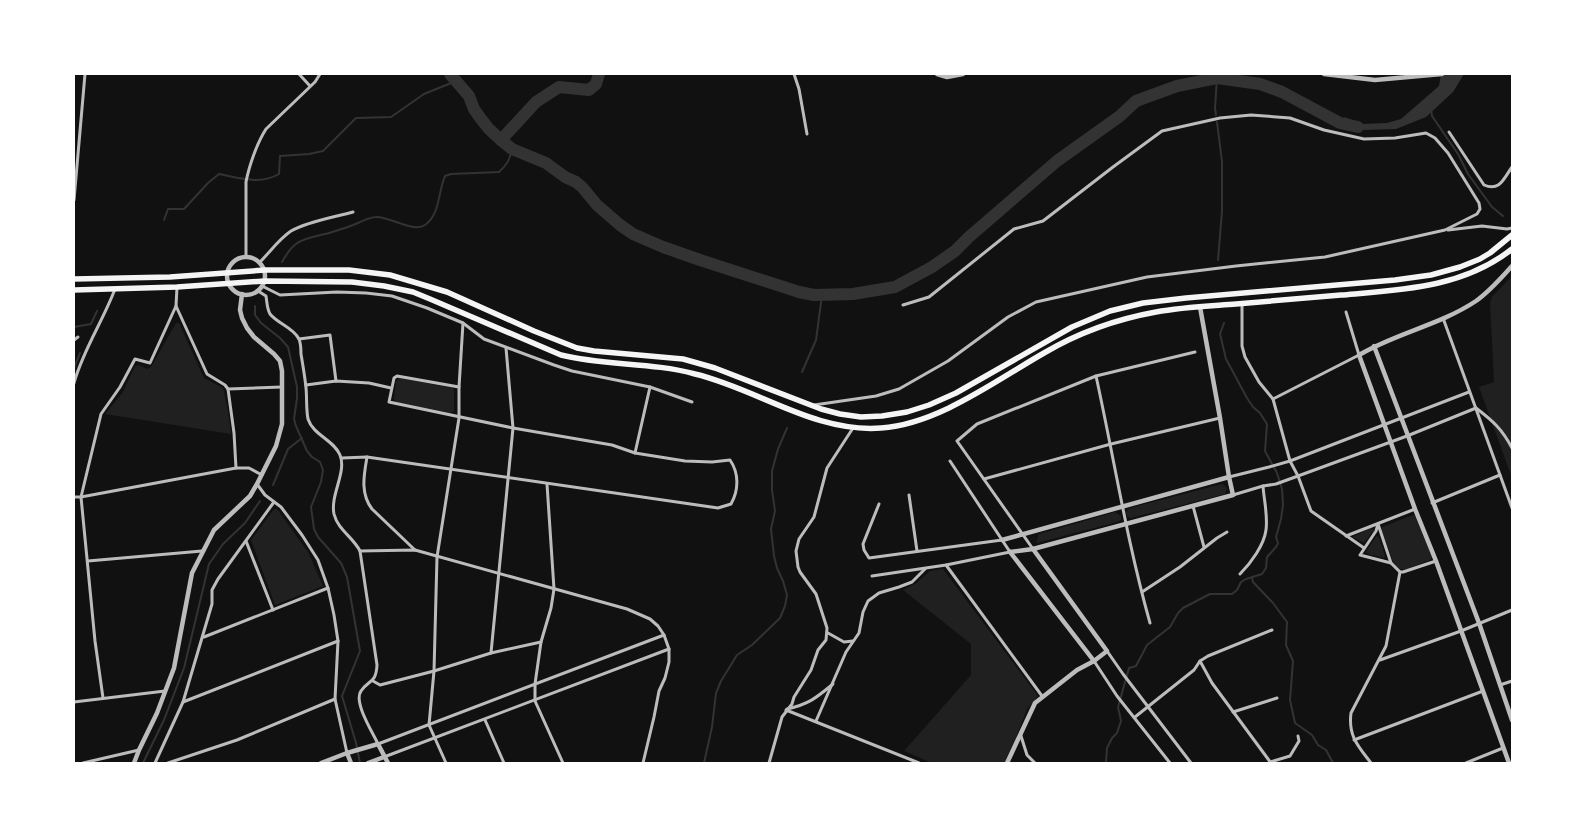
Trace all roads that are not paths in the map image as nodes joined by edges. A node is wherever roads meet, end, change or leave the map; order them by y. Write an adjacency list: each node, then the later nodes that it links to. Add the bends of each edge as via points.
1 (85, 74): 15 (street)
2 (299, 74): 11 (street)
3 (320, 74): 11 (street)
4 (794, 74): 13 (street)
5 (937, 74): 9 (street)
6 (963, 74): 9 (street)
7 (1324, 74): 10 (street, via 1375,80)
8 (1442, 74): 10 (street)
9 (947, 75)
10 (1434, 75)
11 (310, 86): 21 (street, via 261,137 246,182)
12 (1449, 132): 14 (street, via 1484,185 1495,188)
13 (807, 134)
14 (1512, 167)
15 (74, 200)
16 (353, 212): 22 (street, via 291,231)
17 (1512, 228): 18 (street, via 1482,226)
18 (1445, 230): 35 (street, via 1477,214 1479,203 1448,153 1426,133 1364,139 1290,118 1251,115 1220,118 1162,130 1043,221 1014,229 929,297); 60 (street, via 1325,257 1147,277 1036,302 899,389 876,396)
19 (1512, 235): 60 (highway, via 1480,259 1432,275 1186,298 1110,311 1090,318 956,392 906,412 861,417)
20 (1512, 249): 34 (highway, via 1487,266 1432,286)
21 (246, 256): 22 (street); 25 (street, via 234,260)
22 (260, 262): 24 (street)
23 (1512, 266): 39 (street, via 1488,292)
24 (265, 270): 25 (highway); 28 (street); 60 (highway, via 349,270 390,275 447,292 577,348 683,359)
25 (227, 273): 26 (highway); 27 (street)
26 (74, 279)
27 (228, 283): 28 (highway); 29 (highway); 33 (street)
28 (264, 283): 32 (street); 40 (street, via 280,295 337,292 392,296); 67 (highway, via 352,282 413,292 577,359 699,374 816,420)
29 (176, 287): 30 (highway); 36 (street)
30 (115, 289): 31 (highway); 50 (street)
31 (74, 290)
32 (258, 291): 33 (street); 42 (street, via 266,296 271,314)
33 (242, 294): 52 (street, via 242,318 254,337 280,361)
34 (1242, 303): 37 (highway); 58 (street, via 1245,357)
35 (903, 305)
36 (176, 306): 56 (street, via 207,374); 91 (street, via 150,363 135,359 101,414)
37 (1200, 307): 63 (street); 67 (highway, via 1156,312 1114,322 1078,336 934,415 908,424)
38 (1346, 312): 47 (street)
39 (1442, 318): 44 (street); 57 (street)
40 (463, 323): 45 (street); 53 (street)
41 (78, 337): 43 (street)
42 (298, 339): 49 (street, via 330,335); 51 (street)
43 (74, 340)
44 (1374, 346): 47 (street); 64 (street)
45 (506, 348): 55 (street, via 572,371); 66 (street)
46 (1195, 352): 48 (street)
47 (1359, 355): 58 (street); 65 (street)
48 (1096, 376): 70 (street); 84 (street, via 977,424 957,441)
49 (336, 381): 51 (street); 54 (street)
50 (74, 383)
51 (306, 385): 74 (street, via 311,426 338,449)
52 (282, 387): 56 (street); 79 (street, via 282,424)
53 (459, 387): 54 (street, via 397,376); 62 (street)
54 (391, 388): 62 (street, via 389,402)
55 (650, 388): 59 (street); 72 (street)
56 (228, 390): 77 (street)
57 (1469, 392): 61 (street); 64 (street)
58 (1273, 400): 76 (street)
59 (692, 402)
60 (813, 405)
61 (1476, 408): 68 (street); 71 (street, via 1496,423); 80 (street)
62 (459, 418): 66 (street); 78 (street)
63 (1220, 418): 70 (street); 83 (street)
64 (1401, 419): 65 (street); 68 (street)
65 (1384, 425): 69 (street); 76 (street)
66 (513, 428): 72 (street, via 612,445); 82 (street)
67 (853, 428): 133 (street, via 827,468 814,516 799,539 796,551 798,567 816,594)
68 (1407, 436): 69 (street); 93 (street)
69 (1391, 442): 81 (street); 98 (street)
70 (1111, 444): 84 (street); 95 (street)
71 (1512, 448)
72 (636, 454): 86 (street, via 685,461 730,460 735,468 736,494 731,504 718,508)
73 (367, 457): 74 (street); 78 (street); 109 (street, via 364,475 367,503)
74 (342, 458): 110 (street, via 334,513 342,530)
75 (950, 461): 104 (street)
76 (1290, 461): 81 (street); 83 (street)
77 (236, 468): 79 (street, via 249,468); 91 (street)
78 (452, 469): 82 (street); 114 (street)
79 (262, 475): 85 (street)
80 (1500, 475): 93 (street); 97 (street)
81 (1298, 476): 87 (street); 103 (street, via 1311,510)
82 (508, 477): 86 (street); 121 (street)
83 (1229, 477): 89 (street); 95 (street)
84 (984, 479): 102 (street)
85 (257, 484): 92 (street); 112 (street, via 250,496 214,530)
86 (548, 484): 125 (street)
87 (1262, 486): 89 (street); 122 (street, via 1266,532)
88 (909, 495): 111 (street)
89 (1233, 495): 96 (street)
90 (74, 497): 91 (street)
91 (80, 497): 116 (street)
92 (274, 502): 105 (street); 124 (street, via 302,534 318,560)
93 (1432, 503): 130 (street)
94 (879, 504): 111 (street, via 864,544 868,558)
95 (1122, 506): 99 (street); 102 (street)
96 (1193, 506): 99 (street); 106 (street)
97 (1512, 508)
98 (1415, 509): 100 (street); 115 (street)
99 (1126, 524): 108 (street); 126 (street)
100 (1378, 524): 103 (street); 107 (street); 117 (street)
101 (1227, 532): 106 (street)
102 (1023, 534): 104 (street); 108 (street)
103 (1346, 536): 107 (street)
104 (1002, 540): 111 (street); 113 (street)
105 (246, 541): 127 (street); 135 (street, via 212,590)
106 (1204, 548): 126 (street)
107 (1364, 548): 117 (street, via 1360,555)
108 (1033, 549): 113 (street); 140 (street)
109 (415, 550): 110 (street); 114 (street)
110 (360, 551): 146 (street, via 378,665)
111 (917, 551)
112 (202, 552): 116 (street); 151 (street, via 192,574 174,668)
113 (1010, 552): 118 (street); 143 (street)
114 (437, 557): 121 (street); 145 (street)
115 (1436, 561): 120 (street); 132 (street)
116 (88, 562): 154 (street)
117 (1391, 563): 120 (street)
118 (946, 565): 119 (street); 153 (street)
119 (925, 568): 123 (street); 136 (street, via 912,582 879,593 868,601)
120 (1400, 572): 142 (street, via 1388,638)
121 (499, 573): 125 (street); 141 (street)
122 (1240, 574)
123 (872, 576)
124 (328, 588): 127 (street); 137 (street)
125 (554, 590): 134 (street, via 627,609 650,619); 138 (street)
126 (1142, 592): 129 (street)
127 (273, 610): 135 (street)
128 (1512, 610): 130 (street)
129 (1150, 623)
130 (1479, 623): 132 (street); 150 (street)
131 (1272, 630): 144 (street)
132 (1461, 631): 142 (street); 152 (street)
133 (828, 633): 136 (street, via 844,642); 161 (street, via 811,670)
134 (664, 635): 139 (street); 149 (street)
135 (204, 637): 159 (street)
136 (854, 640): 148 (street)
137 (338, 642): 156 (street); 159 (street)
138 (541, 642): 141 (street); 149 (street)
139 (669, 650): 157 (street); 189 (street, via 669,662 659,690)
140 (1107, 651): 143 (street); 160 (street)
141 (491, 653): 145 (street)
142 (1379, 660): 171 (street, via 1351,713)
143 (1094, 661): 153 (street); 163 (street)
144 (1200, 661): 160 (street, via 1194,670); 162 (street)
145 (434, 672): 146 (street, via 380,685); 167 (street)
146 (372, 681): 172 (street, via 361,691 359,705)
147 (1512, 681): 150 (street)
148 (834, 683): 161 (street, via 803,706); 166 (street)
149 (535, 684): 157 (street); 167 (street)
150 (1500, 685): 165 (street)
151 (166, 691): 154 (street); 174 (street)
152 (1483, 691): 171 (street); 173 (street)
153 (1042, 696): 168 (street, via 1030,710)
154 (102, 698): 158 (street)
155 (1277, 698): 162 (street)
156 (334, 699): 175 (street); 181 (street, via 237,740)
157 (535, 701): 164 (street); 188 (street)
158 (74, 702)
159 (183, 702): 180 (street)
160 (1148, 706): 163 (street); 195 (street)
161 (786, 710): 166 (street); 190 (street)
162 (1233, 712): 177 (street)
163 (1135, 717): 194 (street)
164 (485, 720): 170 (street); 187 (street)
165 (1512, 720)
166 (816, 721): 191 (street)
167 (429, 725): 170 (street); 172 (street)
168 (1021, 736): 192 (street); 193 (street, via 1028,755)
169 (1298, 736): 177 (street, via 1299,741 1290,756)
170 (435, 738): 176 (street); 186 (street)
171 (1354, 740): 196 (street)
172 (378, 744): 175 (street); 176 (street)
173 (1503, 748): 197 (street); 198 (street)
174 (139, 750): 178 (street); 179 (street)
175 (347, 753): 182 (street); 183 (street)
176 (384, 757): 184 (street); 185 (street)
177 (1271, 762)
178 (83, 763)
179 (134, 763)
180 (155, 763)
181 (168, 763)
182 (321, 763)
183 (351, 763)
184 (368, 763)
185 (388, 763)
186 (446, 763)
187 (504, 763)
188 (563, 763)
189 (643, 763)
190 (769, 763)
191 (919, 763)
192 (1007, 763)
193 (1035, 763)
194 (1170, 763)
195 (1192, 763)
196 (1370, 763)
197 (1466, 763)
198 (1509, 763)

